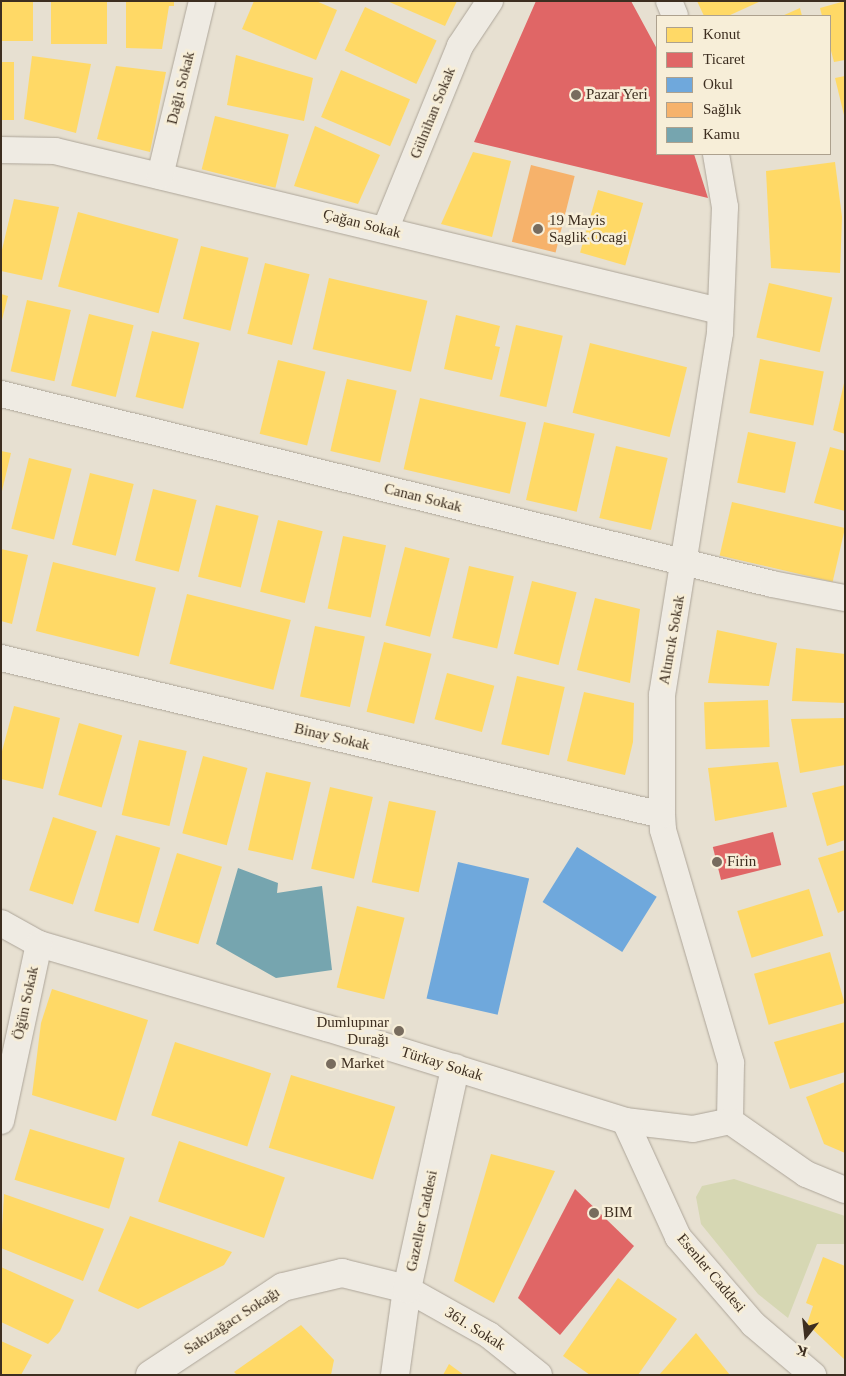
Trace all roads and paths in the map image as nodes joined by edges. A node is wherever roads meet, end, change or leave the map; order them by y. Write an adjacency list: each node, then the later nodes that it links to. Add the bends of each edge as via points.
1 (202, 1): 7 (street, Dağlı Sokak)
2 (490, 1): 8 (street, Gülnihan Sokak, via 460,46)
3 (669, 1): 4 (street)
4 (675, 15)
5 (1, 150): 7 (street, Çağan Sokak, via 55,150)
6 (716, 155): 9 (street, Altıncık Sokak, via 725,207)
7 (160, 176): 8 (street, Çağan Sokak)
8 (385, 230): 9 (street, Çağan Sokak)
9 (720, 311): 11 (street, Altıncık Sokak, via 720,333)
10 (1, 394): 11 (street, Canan Sokak)
11 (685, 562): 12 (street, Canan Sokak); 14 (street, Altıncık Sokak, via 662,696)
12 (845, 598)
13 (1, 658): 14 (street, Binay Sokak)
14 (662, 815): 18 (street, Altıncık Sokak, via 662,830 732,1063)
15 (1, 923): 16 (street, Türkay Sokak)
16 (39, 944): 17 (street, Türkay Sokak); 19 (street, Öğün Sokak)
17 (455, 1068): 20 (street, Türkay Sokak); 22 (street, Gazeller Caddesi)
18 (730, 1120): 20 (street, Türkay Sokak, via 693,1129); 21 (street, via 806,1174)
19 (1, 1121)
20 (625, 1121): 26 (street, Esenler Caddesi, via 678,1237 753,1324)
21 (845, 1190)
22 (407, 1289): 23 (street, Sakızağacı Sokağı, via 342,1273 283,1287); 24 (street, Gazeller Caddesi); 25 (street, 361. Sokak, via 489,1335)
23 (150, 1375)
24 (395, 1375)
25 (539, 1375)
26 (813, 1375)

